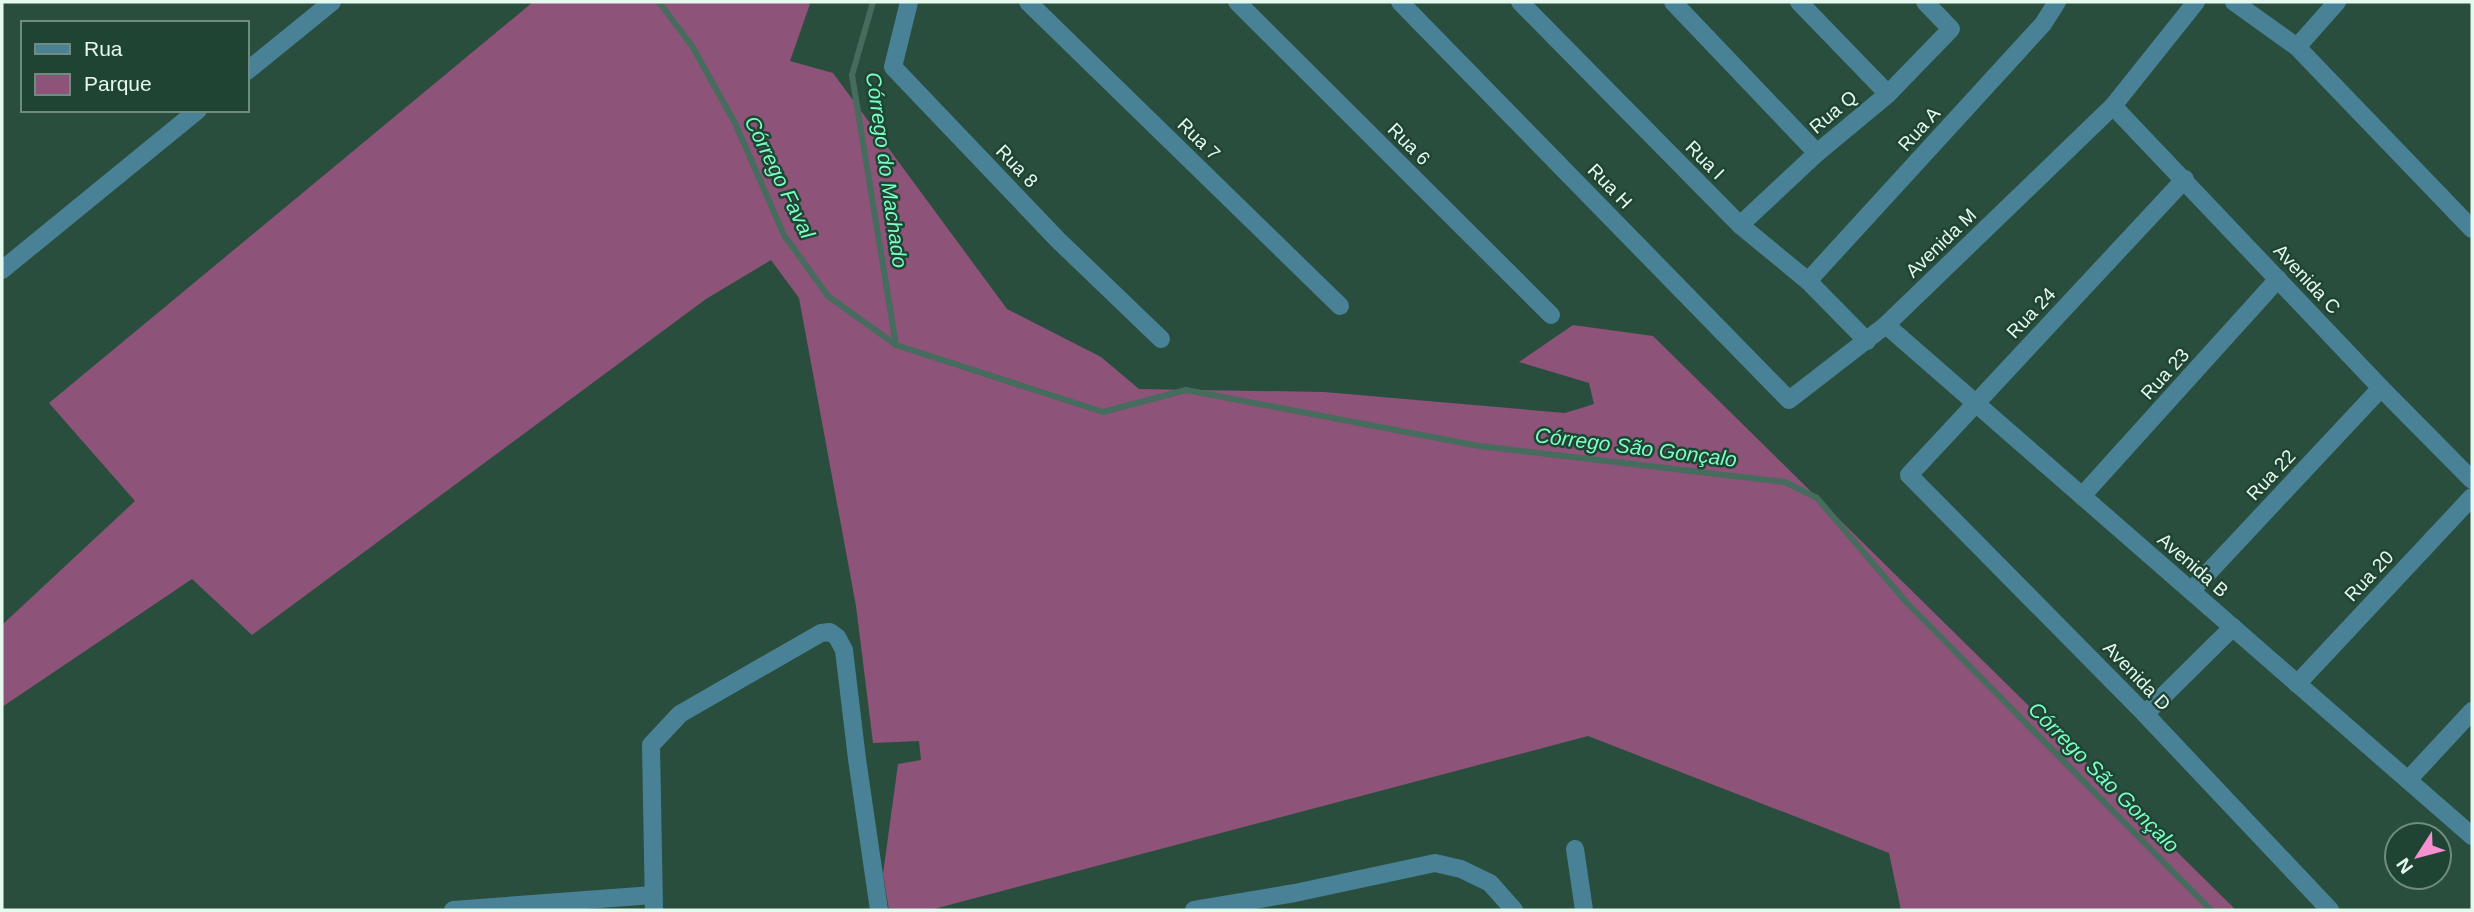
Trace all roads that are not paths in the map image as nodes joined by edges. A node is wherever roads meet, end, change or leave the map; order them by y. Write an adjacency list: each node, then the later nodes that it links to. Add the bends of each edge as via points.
1 (332, 2): 15 (street)
2 (909, 2): 29 (street, Rua 8, via 893,67 1058,240)
3 (1028, 2): 26 (street, Rua 7)
4 (1237, 2): 27 (street, Rua 6)
5 (1400, 2): 32 (street, Rua H)
6 (1520, 2): 21 (street, Rua I)
7 (1673, 2): 19 (street)
8 (1799, 2): 16 (street)
9 (1925, 2): 16 (street, Rua Q, via 1951,29)
10 (2057, 2): 25 (street, Rua A, via 2043,24)
11 (2196, 2): 17 (street, Avenida M)
12 (2234, 2): 14 (street)
13 (2337, 2): 14 (street)
14 (2297, 47): 22 (street)
15 (248, 70)
16 (1888, 94): 19 (street, Rua Q)
17 (2113, 106): 20 (street, Avenida C); 28 (street, Avenida M)
18 (196, 112): 23 (street)
19 (1818, 153): 21 (street, Rua Q)
20 (2185, 179): 24 (street, Avenida C); 33 (street, Rua 24)
21 (1740, 225): 25 (street, Rua I)
22 (2472, 229)
23 (2, 270)
24 (2278, 279): 31 (street, Avenida C); 36 (street, Rua 23)
25 (1808, 281): 30 (street, Rua I)
26 (1340, 306)
27 (1550, 315)
28 (1886, 325): 30 (street, Avenida M); 33 (street, Avenida B)
29 (1161, 339)
30 (1867, 341): 32 (street, Avenida M)
31 (2381, 388): 35 (street, Avenida C); 38 (street, Rua 22)
32 (1789, 400)
33 (1976, 403): 34 (street, Rua 24); 36 (street, Avenida B)
34 (1909, 475): 42 (street, Avenida D)
35 (2472, 480)
36 (2082, 496): 38 (street, Avenida B)
37 (2472, 497): 40 (street, Rua 20)
38 (2190, 591): 39 (street, Avenida B)
39 (2233, 627): 40 (street, Avenida B); 42 (street)
40 (2297, 684): 43 (street, Avenida B)
41 (2472, 711): 43 (street)
42 (2145, 714): 52 (street, Avenida D)
43 (2408, 780): 44 (street, Avenida B)
44 (2472, 836)
45 (1575, 849): 51 (street)
46 (654, 902): 47 (street); 48 (street, via 651,745 680,715 830,632 844,650)
47 (453, 910)
48 (879, 910)
49 (1194, 910): 50 (street, via 1435,863 1490,883)
50 (1514, 910)
51 (1584, 910)
52 (2330, 910)

